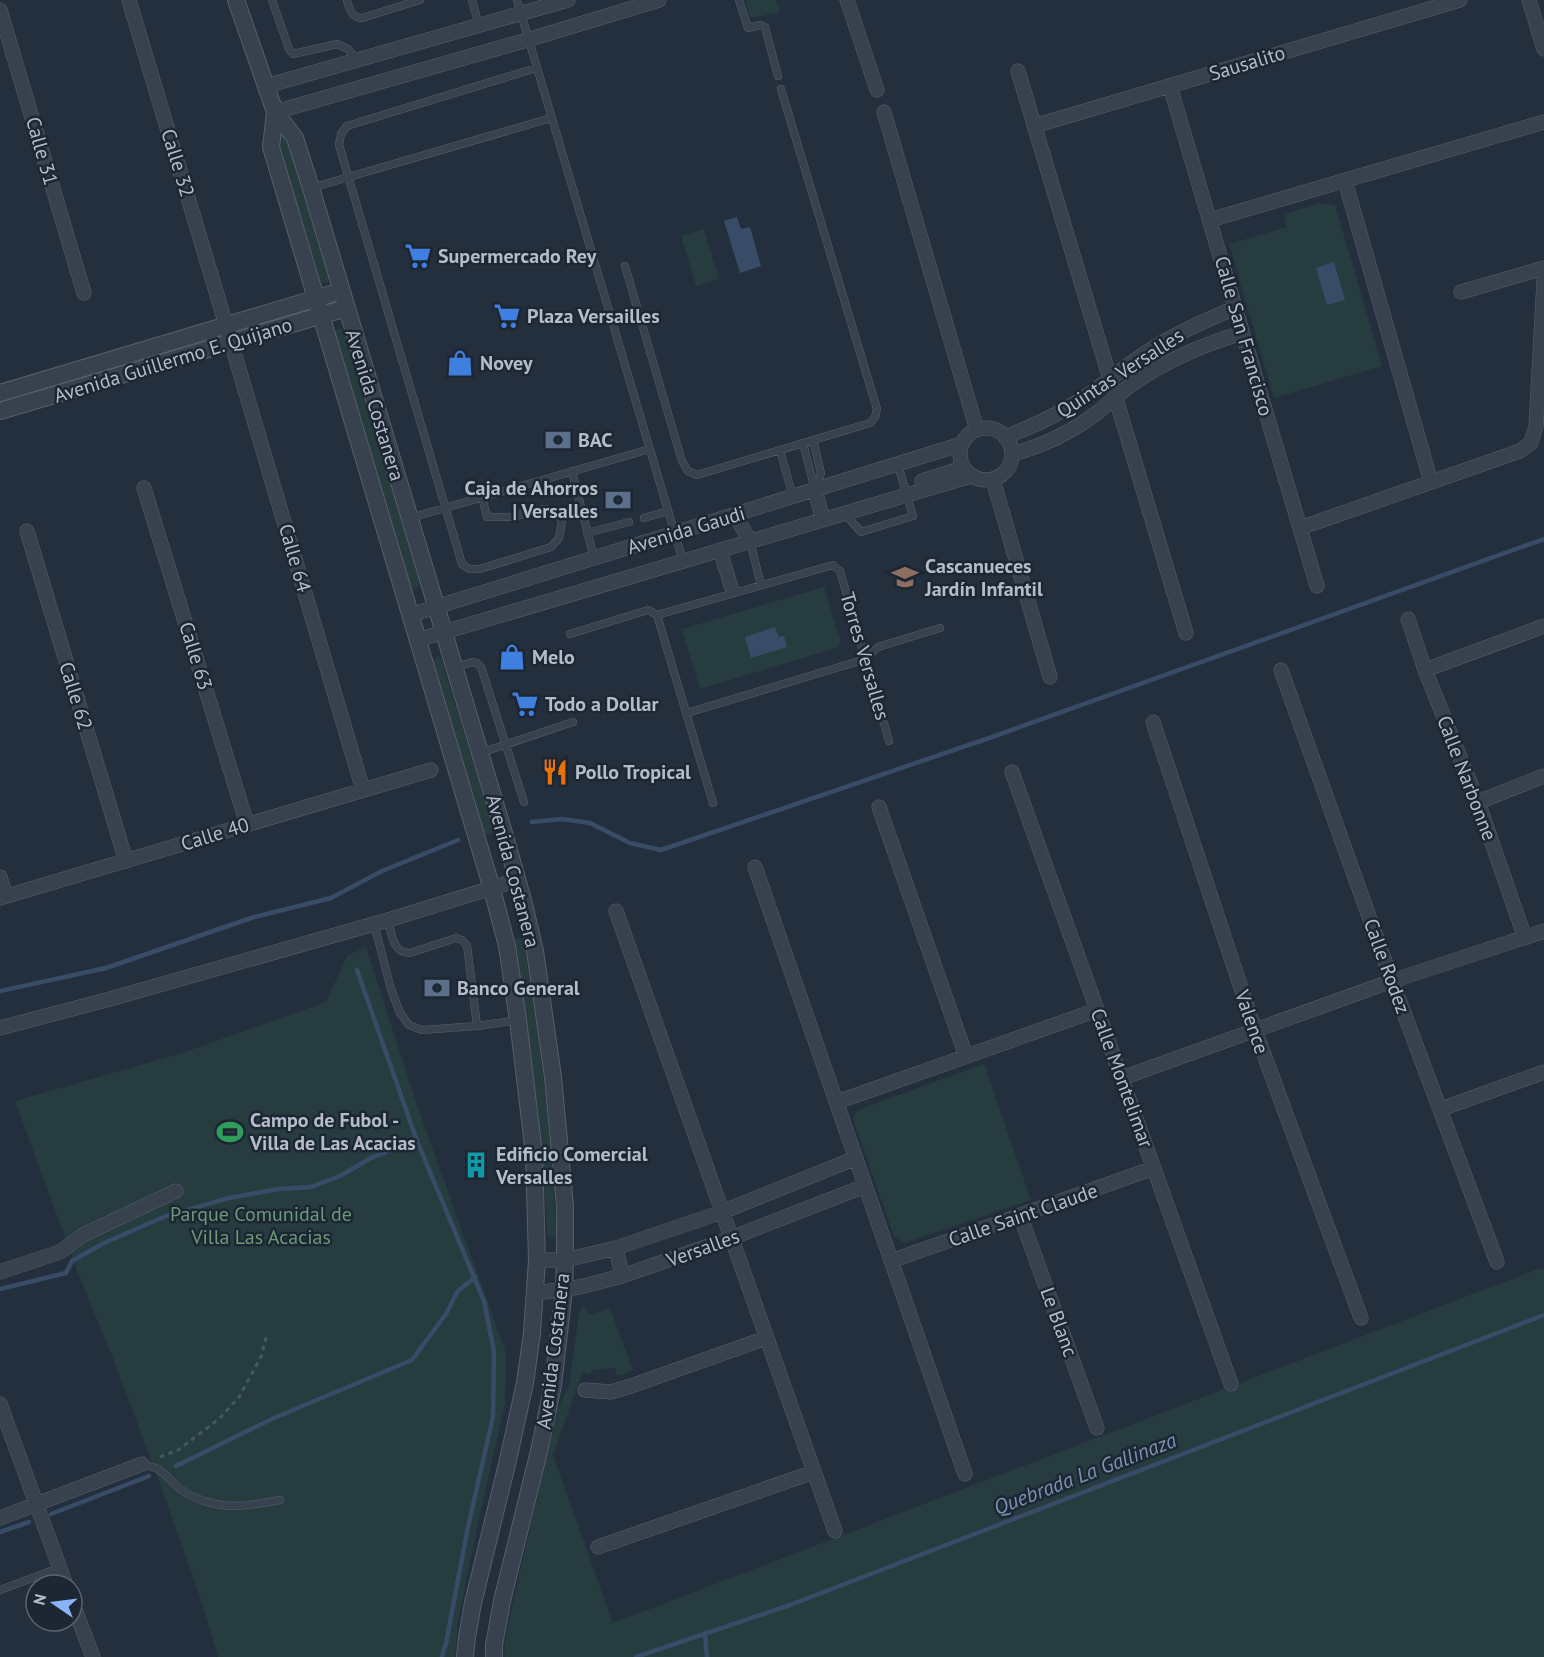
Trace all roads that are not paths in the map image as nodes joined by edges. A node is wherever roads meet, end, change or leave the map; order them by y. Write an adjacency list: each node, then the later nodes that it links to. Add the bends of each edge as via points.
1 (129, 0): 46 (street, Calle 32)
2 (236, 0): 23 (street, Avenida Costanera)
3 (272, 0): 19 (lane, via 293,54 337,44)
4 (347, 0): 5 (lane, via 351,14 362,18)
5 (420, 0)
6 (472, 0): 16 (lane)
7 (516, 0): 15 (lane)
8 (568, 0): 15 (street)
9 (739, 0): 22 (lane, via 748,28 765,27)
10 (847, 0): 26 (street)
11 (1460, 0): 24 (street, Sausalito)
12 (1529, 0): 18 (street)
13 (650, 1): 17 (street)
14 (0, 10): 40 (street, Calle 31)
15 (520, 14): 16 (street); 17 (lane)
16 (478, 26): 19 (street)
17 (527, 40): 20 (lane); 27 (street)
18 (1544, 49)
19 (357, 60): 23 (street)
20 (536, 68): 29 (lane); 32 (lane, via 348,126 339,145)
21 (1018, 71): 31 (street)
22 (778, 76)
23 (266, 86): 27 (street, Avenida Costanera)
24 (1170, 86): 31 (street, Sausalito); 35 (street, Calle San Francisco)
25 (781, 89): 55 (lane, via 877,409 870,423)
26 (878, 90)
27 (275, 112): 34 (street, Avenida Costanera, via 295,138); 42 (street, Avenida Costanera, via 271,147)
28 (884, 112): 53 (street)
29 (551, 118): 32 (lane); 58 (lane)
30 (1544, 122): 33 (street)
31 (1034, 126): 49 (street)
32 (348, 177): 34 (lane); 71 (lane)
33 (1345, 181): 35 (street); 65 (street)
34 (311, 188): 39 (street, Avenida Costanera)
35 (1210, 220): 44 (street, Calle San Francisco)
36 (625, 266): 59 (lane, via 688,471 696,475)
37 (1544, 268): 41 (street)
38 (1544, 281): 65 (street, via 1536,426 1531,443 1520,451)
39 (341, 291): 42 (street, Avenida Guillermo E. Quijano); 43 (street, Avenida Costanera)
40 (84, 292)
41 (1461, 292)
42 (316, 299): 45 (street, Avenida Costanera); 46 (street, Avenida Guillermo E. Quijano)
43 (346, 308): 45 (street, Avenida Guillermo E. Quijano); 76 (street, Avenida Costanera)
44 (1235, 308): 47 (street, Calle San Francisco); 49 (street, Quintas Versalles, via 1174,336)
45 (321, 316): 48 (street, Avenida Guillermo E. Quijano); 91 (street, Avenida Costanera)
46 (226, 326): 48 (street, Calle 64); 50 (street, Avenida Guillermo E. Quijano)
47 (1242, 333): 51 (street, Quintas Versalles, via 1182,355); 79 (street, Calle San Francisco)
48 (231, 342): 52 (street, Avenida Guillermo E. Quijano); 114 (street, Calle 64)
49 (1110, 378): 51 (street); 54 (street, Quintas Versalles, via 1066,409)
50 (0, 393)
51 (1116, 396): 60 (street, Quintas Versalles, via 1071,431); 97 (street)
52 (0, 411)
53 (976, 430): 54 (street, via 992,429); 57 (street)
54 (1005, 437): 60 (street)
55 (813, 440): 56 (lane); 67 (lane, via 821,473)
56 (803, 443): 59 (lane); 67 (lane)
57 (962, 444): 61 (street, Avenida Gaudi); 63 (street, via 960,460)
58 (650, 448): 62 (lane); 72 (lane)
59 (780, 450): 70 (lane)
60 (1012, 454): 64 (street, via 1008,467)
61 (898, 465): 67 (street, Avenida Gaudi); 68 (lane)
62 (572, 471): 69 (lane); 81 (lane)
63 (967, 472): 64 (street); 68 (street, Avenida Gaudi)
64 (993, 480): 104 (street)
65 (1431, 482): 79 (street)
66 (144, 488): 119 (street, Calle 63)
67 (815, 490): 70 (street, Avenida Gaudi); 77 (street)
68 (907, 495): 73 (street, Avenida Gaudi); 73 (lane, via 913,516 861,532)
69 (482, 497): 71 (lane); 71 (lane, via 488,517 510,517 544,508 555,511 562,521 559,538 551,547 469,569 462,564)
70 (793, 497): 74 (street, Avenida Gaudi)
71 (445, 508): 76 (lane)
72 (668, 511): 75 (lane); 82 (lane)
73 (844, 513): 77 (street, Avenida Gaudi)
74 (735, 515): 82 (street, Avenida Gaudi); 83 (street)
75 (644, 518)
76 (409, 519): 90 (street, Avenida Costanera)
77 (823, 520): 83 (street, Avenida Gaudi)
78 (629, 522): 81 (lane)
79 (1300, 528): 88 (street, Calle San Francisco)
80 (27, 531): 120 (street, Calle 62)
81 (587, 533): 85 (lane)
82 (675, 534): 85 (street, Avenida Gaudi); 86 (lane)
83 (750, 541): 84 (street, Avenida Gaudi); 87 (lane)
84 (720, 550): 86 (street, Avenida Gaudi); 89 (lane)
85 (594, 559): 90 (street, Avenida Gaudi)
86 (683, 561): 96 (street, Avenida Gaudi)
87 (761, 585): 89 (lane); 100 (lane, Torres Versalles, via 833,565 840,570)
88 (1317, 586)
89 (733, 593): 92 (lane)
90 (436, 607): 91 (street, Avenida Gaudi); 96 (street, Avenida Costanera)
91 (410, 615): 99 (street, Avenida Costanera)
92 (657, 615): 98 (lane, via 648,610); 105 (lane)
93 (1408, 620): 103 (street, Calle Narbonne)
94 (1544, 626): 103 (street)
95 (940, 628): 100 (lane, via 878,647)
96 (443, 632): 99 (street, Avenida Gaudi); 101 (street, Avenida Costanera)
97 (1186, 633)
98 (570, 634)
99 (417, 640): 124 (street, Avenida Costanera)
100 (866, 659): 105 (lane); 108 (lane, Torres Versalles)
101 (454, 668): 109 (lane, via 472,663 481,667); 110 (street, Avenida Costanera)
102 (1281, 670): 131 (street, Calle Rodez)
103 (1425, 670): 116 (street, Calle Narbonne)
104 (1050, 677)
105 (687, 713): 117 (lane)
106 (573, 722): 109 (lane)
107 (1153, 722): 136 (street, Valence)
108 (890, 741)
109 (506, 744): 110 (lane); 115 (lane)
110 (480, 753): 123 (street, Avenida Costanera)
111 (431, 770): 114 (street, Calle 40)
112 (1012, 772): 132 (street, Calle Montelimar)
113 (1544, 776): 116 (street)
114 (363, 790): 119 (street, Calle 40)
115 (524, 802)
116 (1478, 802): 130 (street, Calle Narbonne)
117 (712, 803)
118 (879, 807): 137 (street)
119 (247, 824): 120 (street, Calle 40)
120 (126, 861): 125 (street, Calle 40)
121 (755, 867): 140 (street)
122 (0, 877): 125 (street)
123 (518, 880): 124 (street); 151 (street, Avenida Costanera, via 535,951 553,1077 565,1206)
124 (492, 889): 127 (street); 133 (street, Avenida Costanera, via 507,946)
125 (3, 897)
126 (616, 911): 146 (street)
127 (387, 920): 128 (street); 134 (lane, via 402,953 456,938 467,945)
128 (374, 924): 134 (lane, via 400,1013 409,1025 422,1030); 135 (street)
129 (1544, 931): 130 (street)
130 (1525, 938): 131 (street)
131 (1392, 981): 136 (street); 141 (street, Calle Rodez)
132 (1097, 1010): 137 (street); 139 (street, Calle Montelimar)
133 (518, 1020): 134 (lane); 150 (street, Avenida Costanera, via 534,1154)
134 (477, 1026)
135 (0, 1028)
136 (1255, 1030): 139 (street); 158 (street, Valence)
137 (966, 1056): 140 (street)
138 (1544, 1072): 141 (street)
139 (1122, 1078): 143 (street, Calle Montelimar)
140 (837, 1102): 142 (street)
141 (1441, 1109): 153 (street, Calle Rodez)
142 (856, 1158): 144 (street); 146 (street, Versalles)
143 (1154, 1168): 147 (street, Calle Saint Claude); 160 (street, Calle Montelimar)
144 (865, 1186): 148 (street, Versalles); 152 (street)
145 (176, 1191): 154 (street, via 83,1235 60,1252)
146 (722, 1212): 148 (street); 149 (street, Versalles)
147 (1020, 1215): 152 (street, Calle Saint Claude); 163 (street, Le Blanc)
148 (732, 1238): 155 (street, Versalles); 159 (street)
149 (616, 1248): 151 (street, Versalles); 155 (street)
150 (537, 1260): 151 (street, Versalles); 157 (street, Avenida Costanera)
151 (565, 1260): 156 (street, Avenida Costanera)
152 (891, 1261): 166 (street)
153 (1497, 1262)
154 (0, 1272)
155 (622, 1276): 156 (street, Versalles)
156 (564, 1290): 157 (street, Versalles); 178 (street, Avenida Costanera, via 553,1385 502,1601)
157 (536, 1293): 177 (street, Avenida Costanera, via 525,1383 473,1603)
158 (1361, 1318)
159 (766, 1338): 161 (street, via 611,1392); 165 (street)
160 (1231, 1384)
161 (585, 1390)
162 (0, 1404): 168 (street)
163 (1097, 1428)
164 (141, 1464): 167 (lane, via 159,1470 179,1489 213,1505 255,1505); 168 (street)
165 (814, 1472): 170 (street); 171 (street)
166 (965, 1474)
167 (280, 1500)
168 (36, 1505): 169 (street); 172 (street)
169 (0, 1518)
170 (835, 1531)
171 (598, 1547)
172 (59, 1568): 173 (street); 174 (lane)
173 (61, 1573)
174 (0, 1590)
175 (84, 1633): 176 (street)
176 (93, 1657)
177 (465, 1657)
178 (494, 1657)

